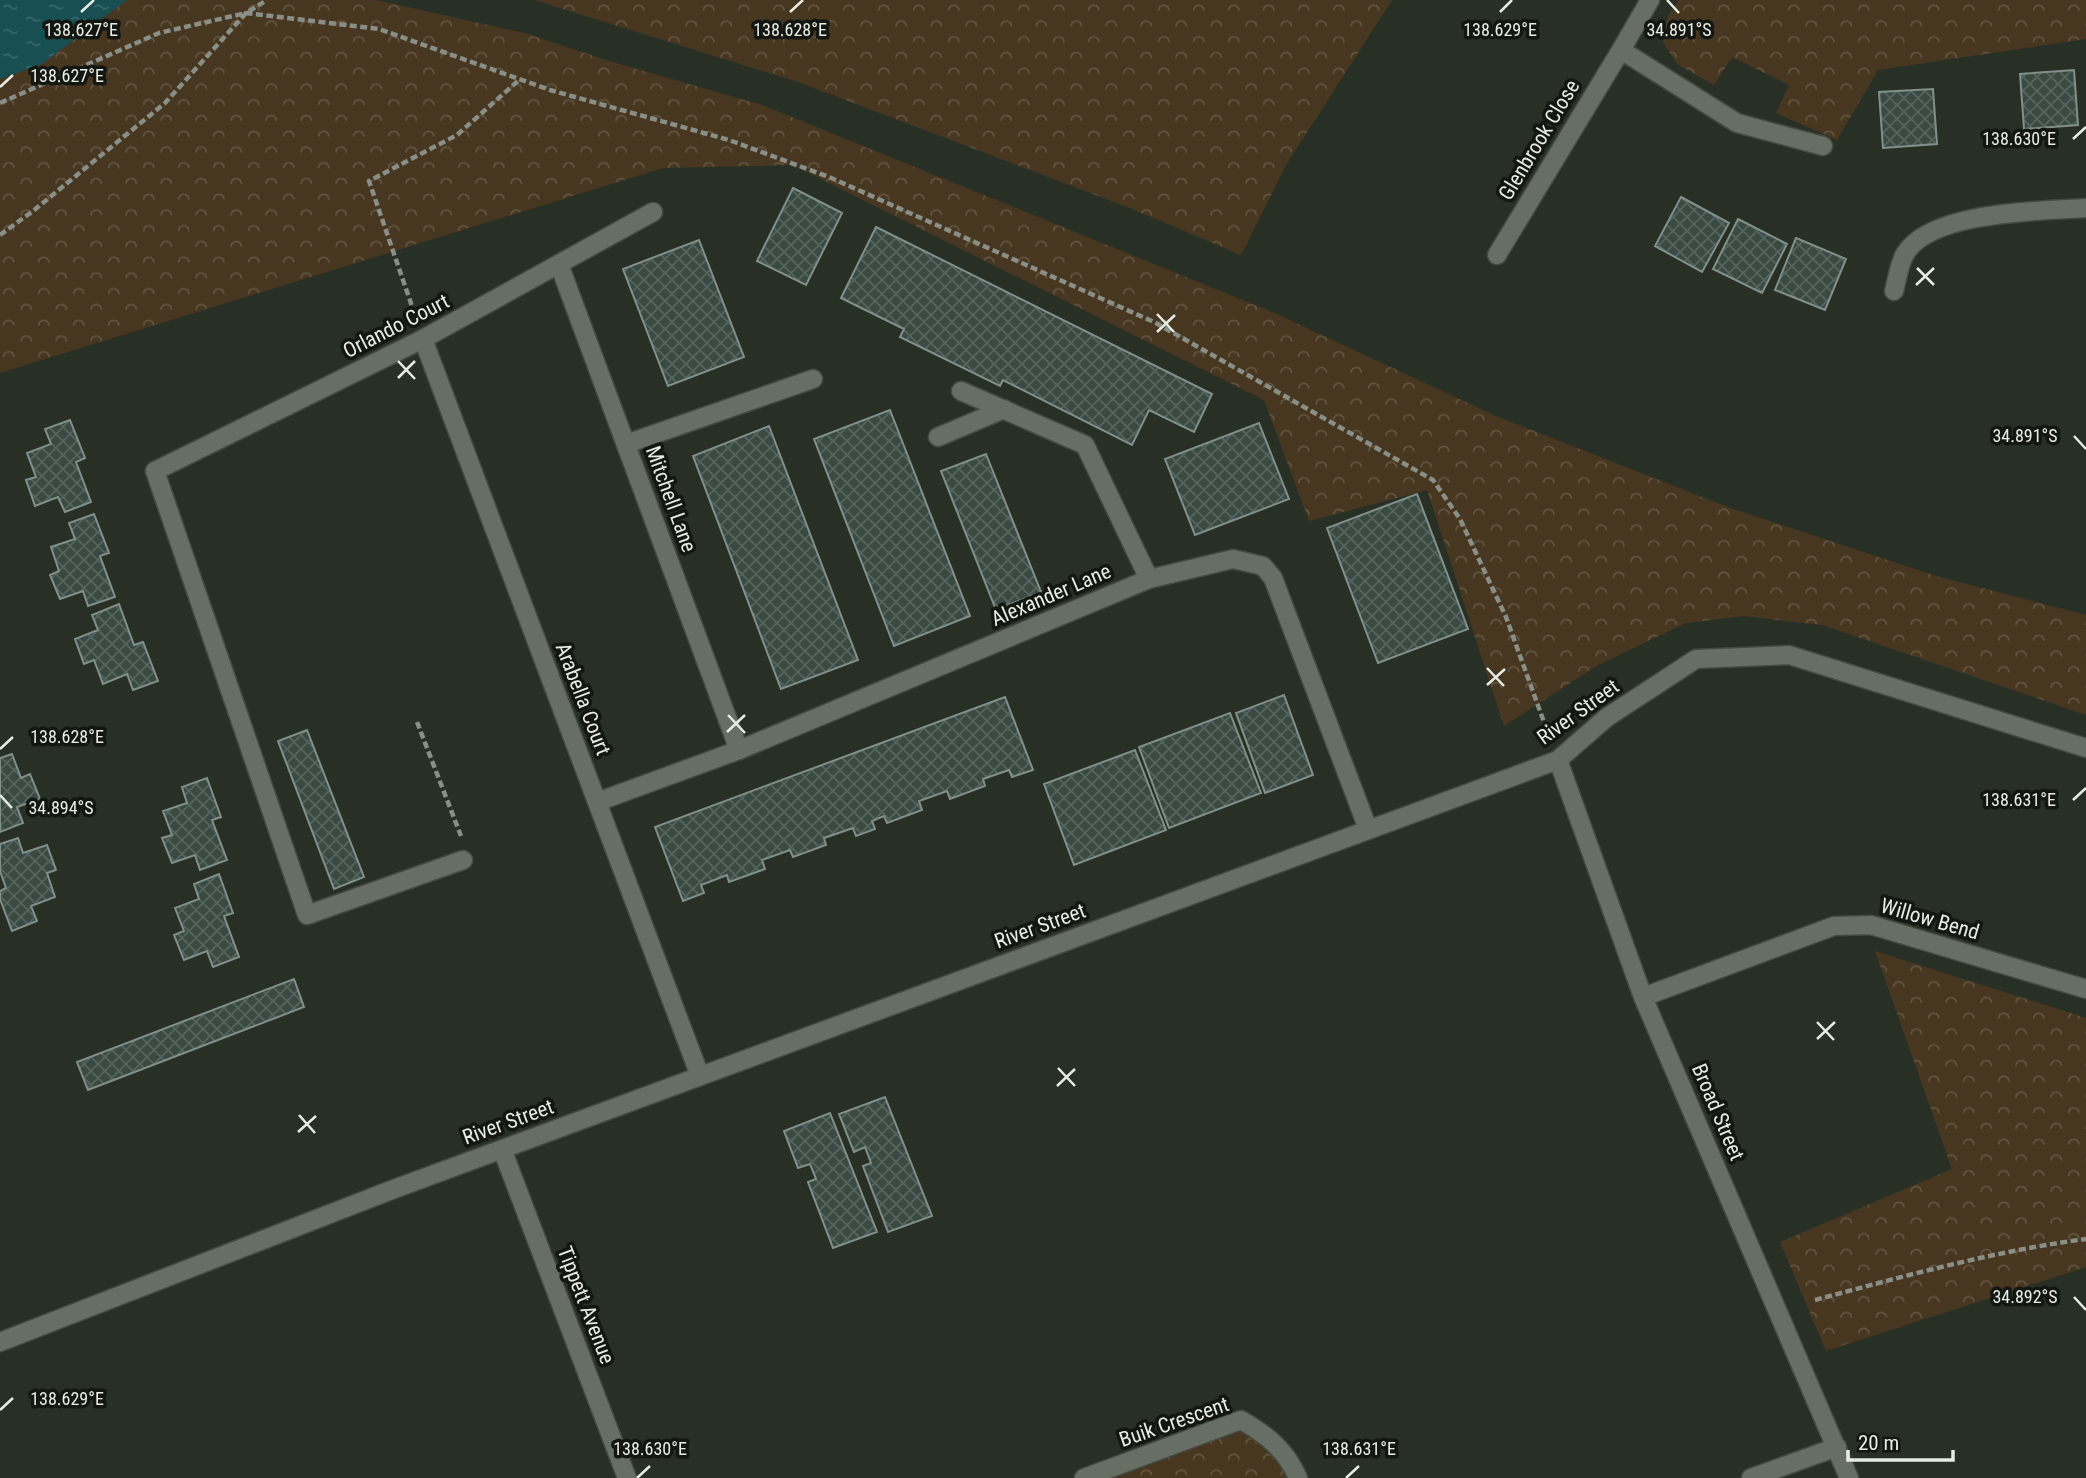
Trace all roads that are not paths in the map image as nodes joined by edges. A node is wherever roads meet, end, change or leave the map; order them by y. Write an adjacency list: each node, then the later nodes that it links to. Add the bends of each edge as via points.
1 (1650, 0): 2 (street, Glenbrook Close)
2 (1621, 50): 3 (street, via 1737,123); 6 (street, Glenbrook Close)
3 (1823, 146)
4 (2086, 208): 8 (street, via 1993,214 1946,225 1905,253)
5 (653, 212): 7 (street, Orlando Court)
6 (1497, 255)
7 (559, 264): 9 (street, Orlando Court); 14 (street, Mitchell Lane)
8 (1894, 291)
9 (423, 339): 19 (street, Arabella Court); 21 (street, Orlando Court, via 155,471 307,915)
10 (814, 379): 14 (street)
11 (961, 391): 12 (street)
12 (1004, 410): 13 (street); 15 (street, via 1085,445)
13 (938, 437)
14 (626, 444): 17 (street, Mitchell Lane)
15 (1149, 579): 17 (street, Alexander Lane); 20 (street, Alexander Lane, via 1233,559 1263,566 1273,578)
16 (2086, 748): 18 (street, River Street, via 1789,655 1696,659 1606,718)
17 (739, 750): 19 (street, Alexander Lane)
18 (1558, 760): 20 (street, River Street); 23 (street, Broad Street)
19 (597, 802): 24 (street, Arabella Court)
20 (1368, 829): 24 (street, River Street)
21 (463, 860)
22 (2086, 989): 23 (street, Willow Bend, via 1871,925 1834,926)
23 (1643, 997): 27 (street, Broad Street)
24 (700, 1076): 25 (street, River Street)
25 (502, 1149): 26 (street, River Street); 28 (street, Tippett Avenue)
26 (0, 1342)
27 (1837, 1447): 31 (street); 32 (street, Broad Street)
28 (627, 1478)
29 (1084, 1478): 30 (street, Buik Crescent, via 1241,1420 1267,1436 1290,1459)
30 (1298, 1478)
31 (1751, 1478)
32 (1849, 1478)

